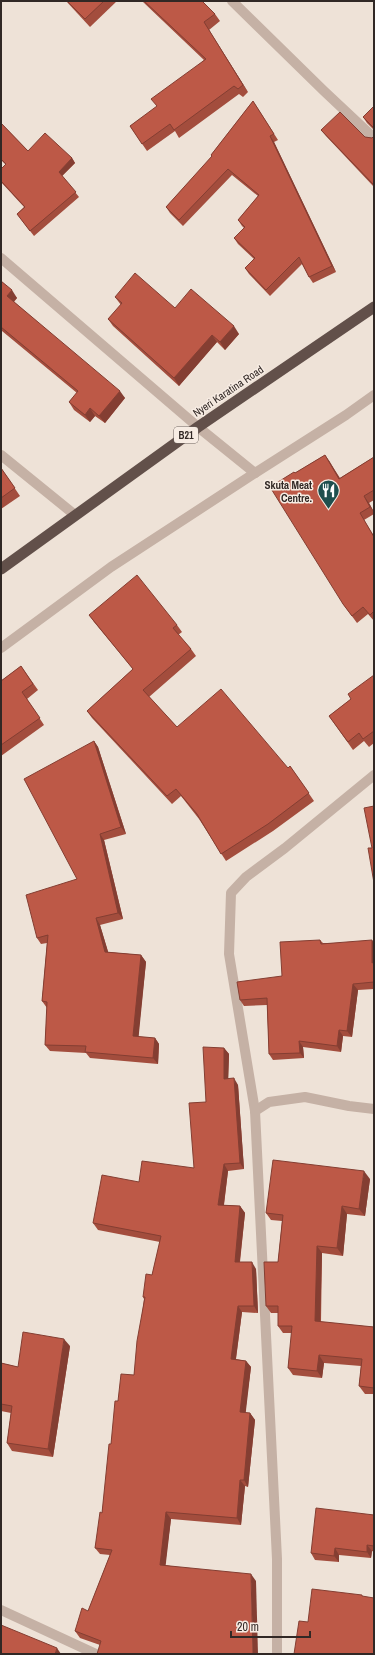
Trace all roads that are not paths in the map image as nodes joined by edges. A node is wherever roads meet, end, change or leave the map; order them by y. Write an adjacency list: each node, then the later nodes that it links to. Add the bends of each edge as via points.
1 (232, 1): 2 (street)
2 (374, 138)
3 (1, 258): 6 (street)
4 (374, 306): 6 (highway, Nyeri Karatina Road / B21)
5 (374, 395): 8 (street)
6 (198, 426): 8 (street); 9 (highway, Nyeri Karatina Road / B21)
7 (1, 456): 9 (street)
8 (255, 473): 11 (street, via 111,567)
9 (75, 515): 10 (highway, Nyeri Karatina Road / B21)
10 (1, 569)
11 (1, 648)
12 (374, 775): 14 (street, via 246,877 231,893 229,954)
13 (374, 1109): 14 (street, via 305,1097 268,1102)
14 (255, 1111): 17 (street, via 277,1559)
15 (1, 1610): 16 (street)
16 (96, 1654)
17 (277, 1654)

